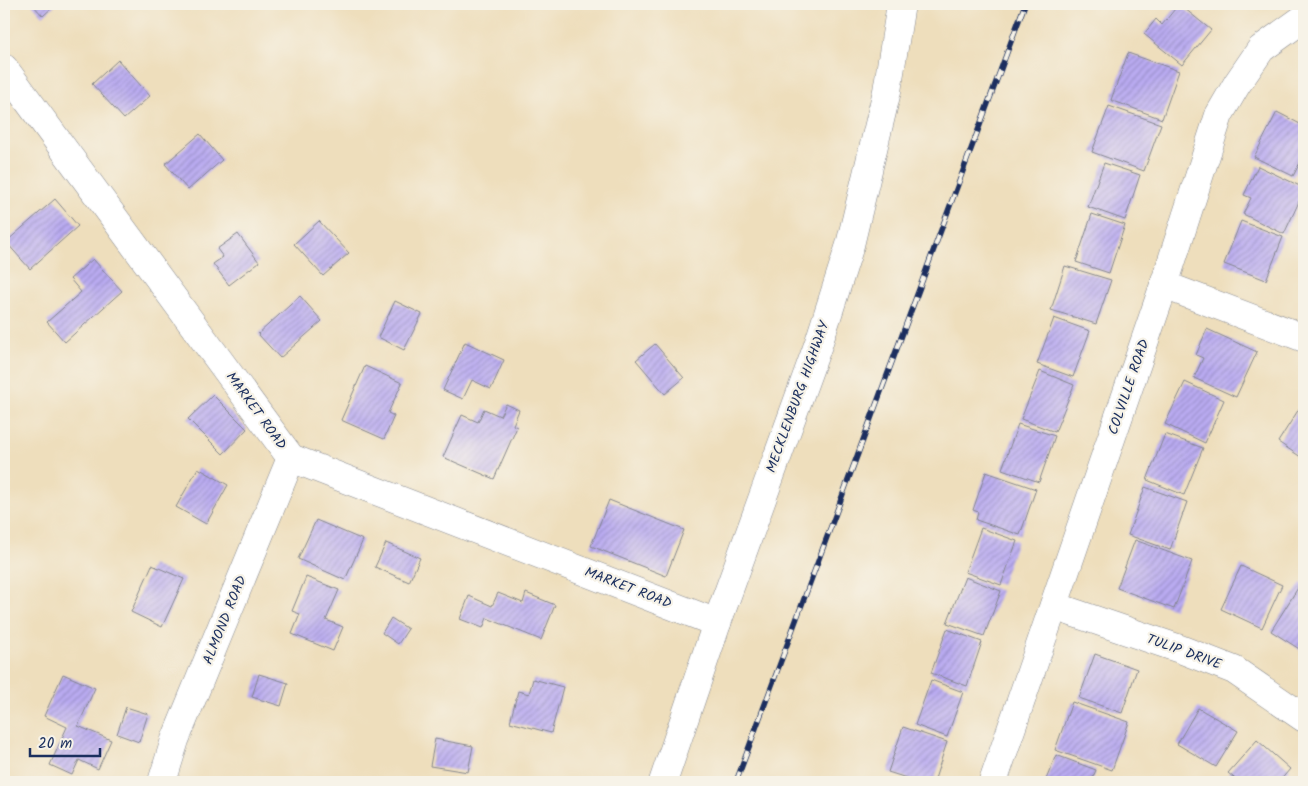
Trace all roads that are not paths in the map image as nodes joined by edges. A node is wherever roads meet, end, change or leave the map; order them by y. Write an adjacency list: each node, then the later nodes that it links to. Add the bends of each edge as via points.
1 (901, 4): 8 (street, MECKLENBURG HIGHWAY, via 887,91 850,246 818,345)
2 (1304, 18): 4 (street, COLVILLE ROAD, via 1261,49 1219,115)
3 (4, 68): 6 (street, MARKET ROAD)
4 (1164, 285): 5 (street); 7 (street, COLVILLE ROAD)
5 (1304, 338)
6 (291, 458): 8 (street, MARKET ROAD); 10 (street, ALMOND ROAD, via 176,740)
7 (1054, 606): 9 (street, TULIP DRIVE, via 1234,670); 12 (street, COLVILLE ROAD)
8 (717, 622): 11 (street, MECKLENBURG HIGHWAY)
9 (1304, 718)
10 (162, 782)
11 (663, 782)
12 (993, 782)

